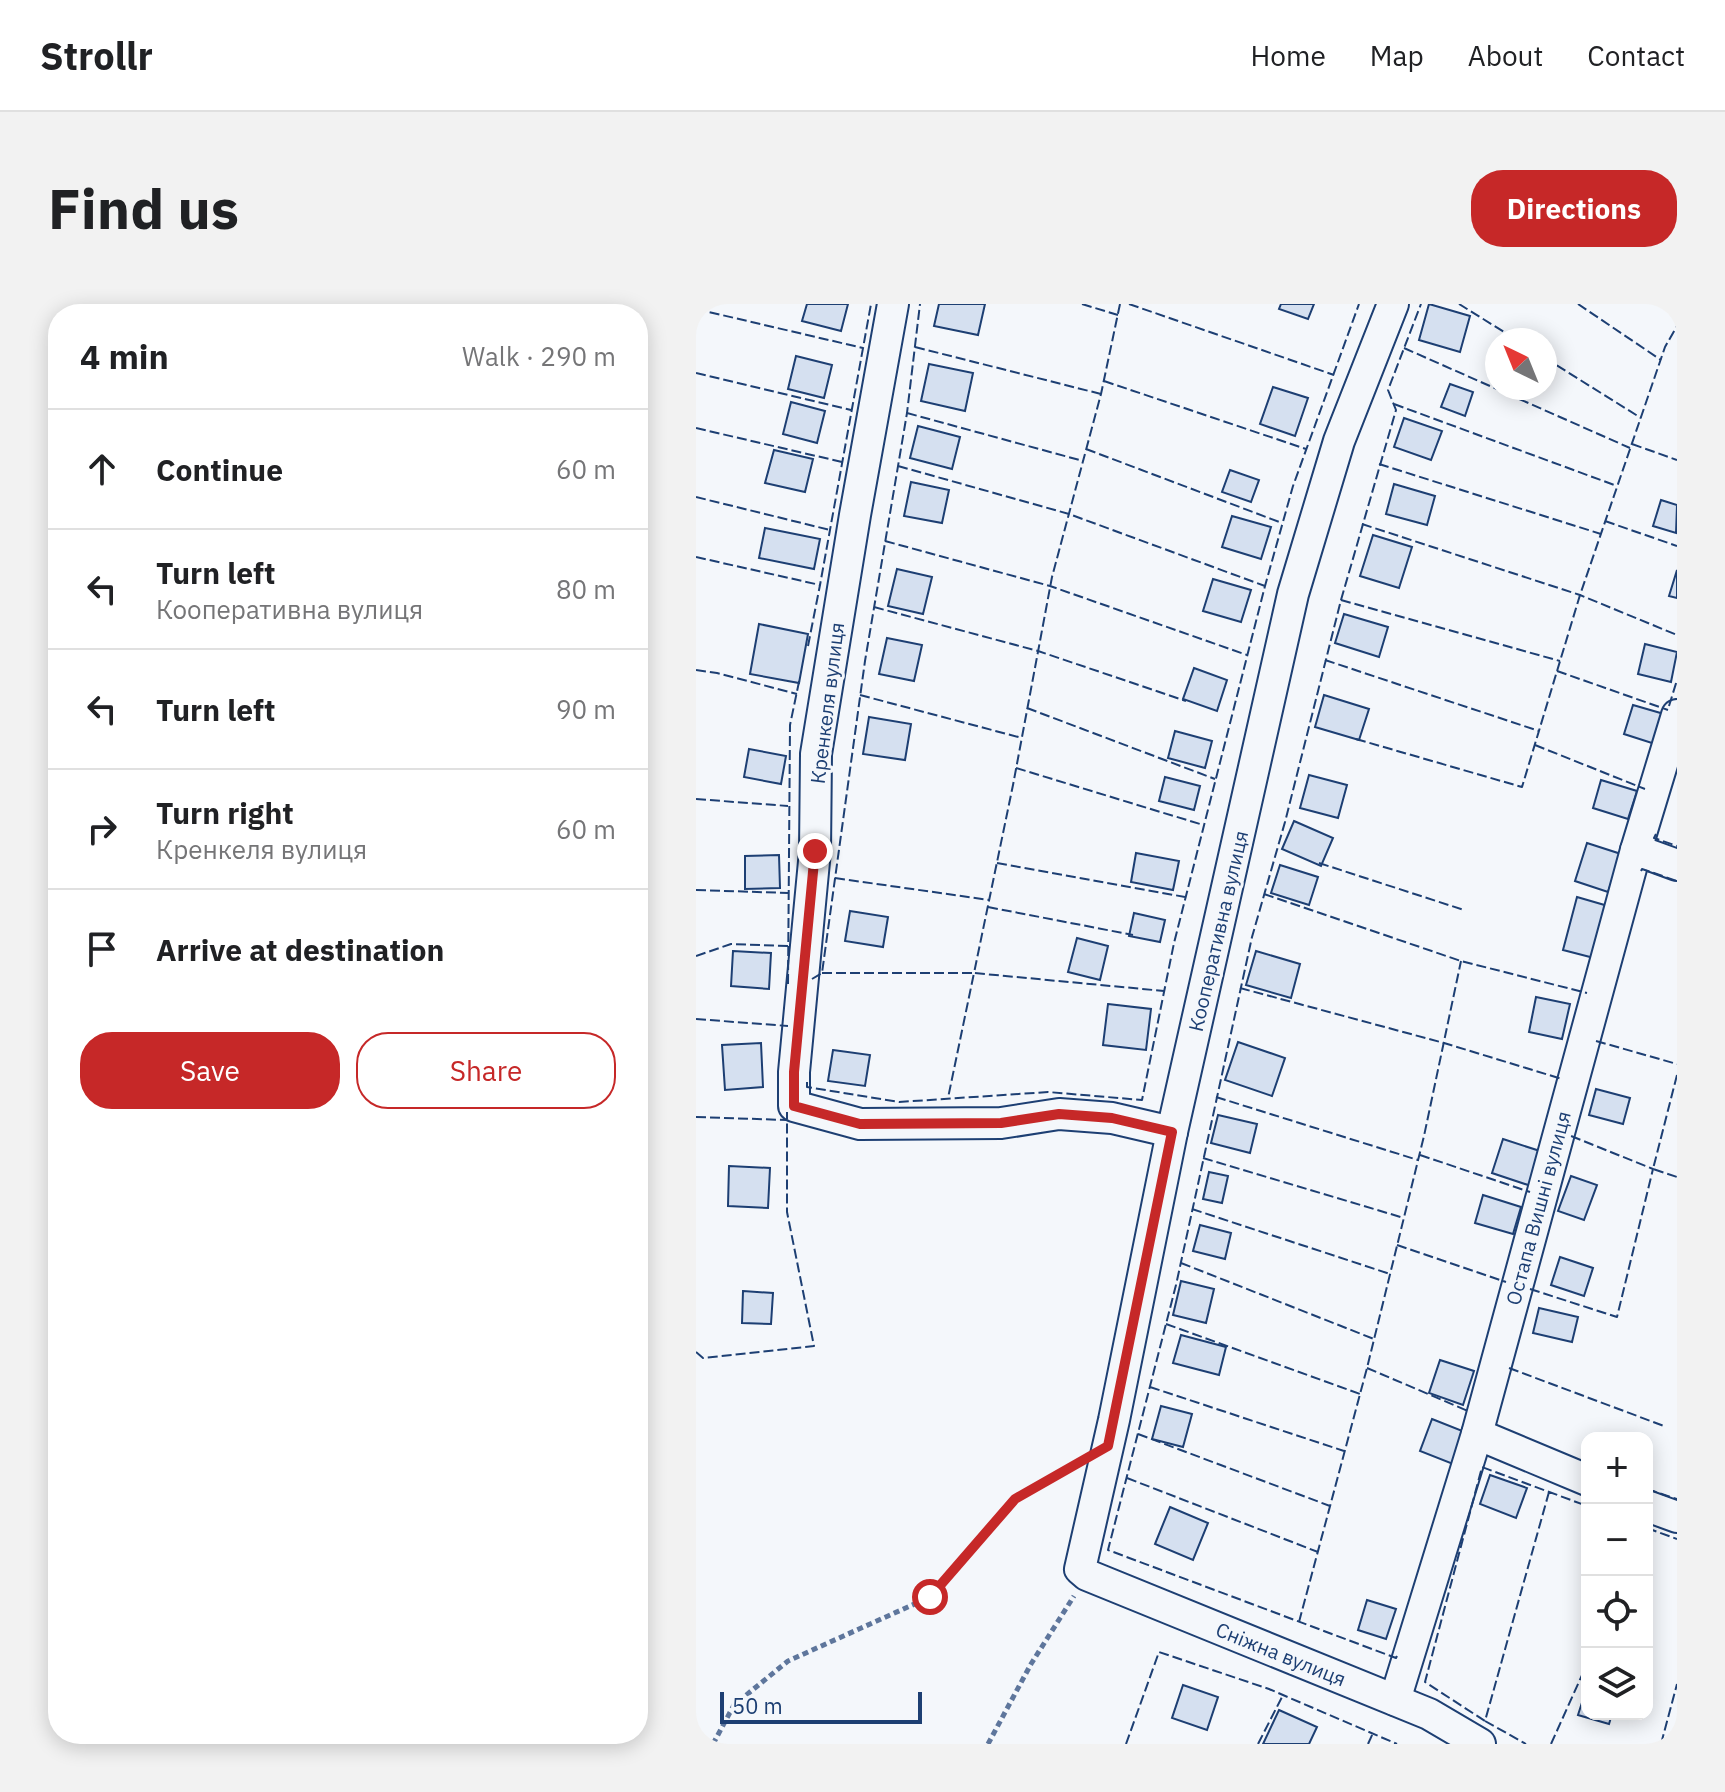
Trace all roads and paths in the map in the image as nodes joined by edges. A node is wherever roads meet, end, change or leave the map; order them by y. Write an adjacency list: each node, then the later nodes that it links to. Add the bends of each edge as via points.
1 (893, 304): 6 (street, Кренкеля вулиця, via 816,754 815,851 794,1106 860,1124 1001,1123 1059,1114 1112,1118)
2 (1393, 304): 6 (street, Кооперативна вулиця, via 1339,441 1293,594)
3 (1677, 715): 4 (street, Остапа Вишні вулиця)
4 (1636, 850): 5 (street); 7 (street, Остапа Вишні вулиця)
5 (1677, 865)
6 (1172, 1132): 8 (street, Кооперативна вулиця)
7 (1477, 1434): 9 (street); 13 (street, Остапа Вишні вулиця)
8 (1108, 1446): 12 (street, Кооперативна вулиця); 14 (path, via 1015,1499 930,1597 788,1661 734,1705)
9 (1581, 1477)
10 (1653, 1508): 11 (street)
11 (1677, 1517)
12 (1084, 1572): 13 (street, Сніжна вулиця); 15 (path)
13 (1395, 1700): 16 (street, Сніжна вулиця)
14 (713, 1744)
15 (988, 1744)
16 (1480, 1744)

